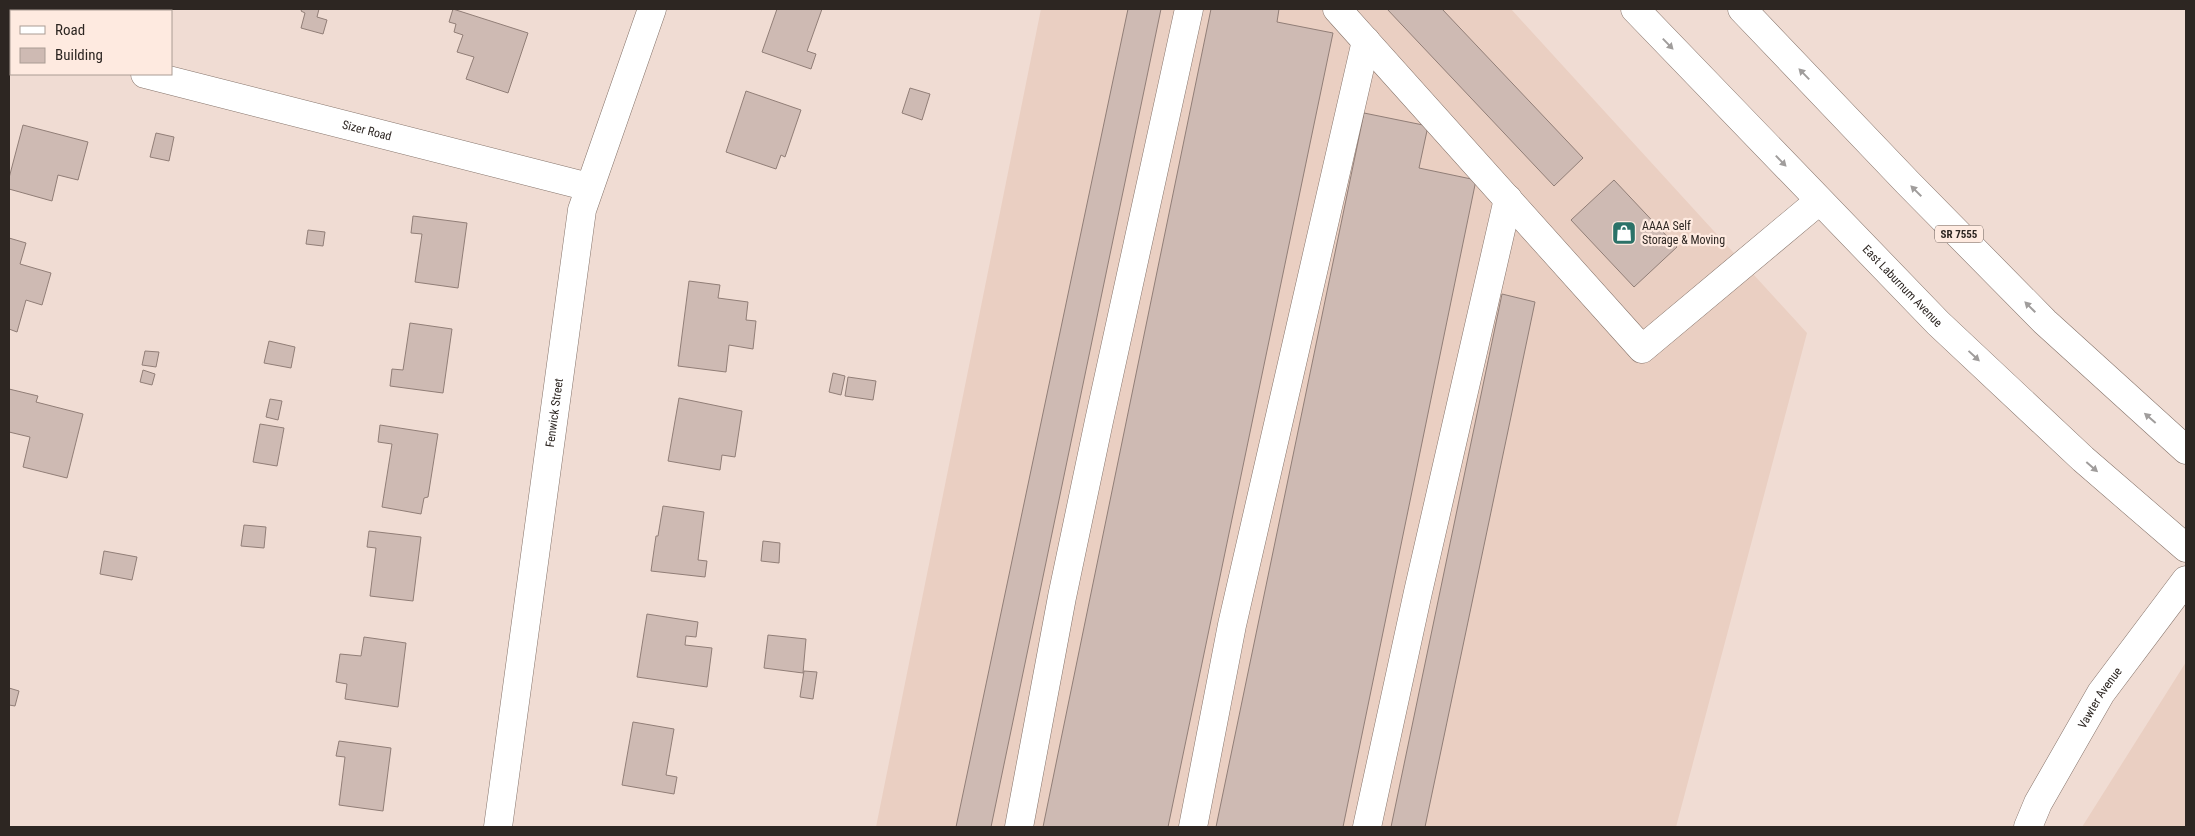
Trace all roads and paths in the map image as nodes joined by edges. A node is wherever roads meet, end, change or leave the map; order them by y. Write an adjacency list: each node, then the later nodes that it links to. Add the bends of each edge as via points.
1 (652, 9): 8 (street, Fenwick Street)
2 (1189, 9): 15 (street, via 1093,451)
3 (1336, 9): 6 (street)
4 (1635, 9): 10 (street, East Laburnum Avenue, one-way to 10)
5 (1742, 9): 11 (street, SR 7555, one-way to 5, via 2045,322)
6 (1366, 41): 9 (street); 16 (street, via 1234,616)
7 (149, 75): 8 (street, Sizer Road)
8 (589, 187): 14 (street, Fenwick Street, via 582,210)
9 (1508, 199): 10 (street, via 1642,349); 17 (street)
10 (1820, 201): 12 (street, East Laburnum Avenue, one-way to 12, via 1982,364 2083,459)
11 (2186, 450)
12 (2186, 548)
13 (2186, 580): 18 (street, Vawter Avenue, via 2101,693 2038,803)
14 (498, 827)
15 (1019, 827)
16 (1193, 827)
17 (1367, 827)
18 (2028, 827)

